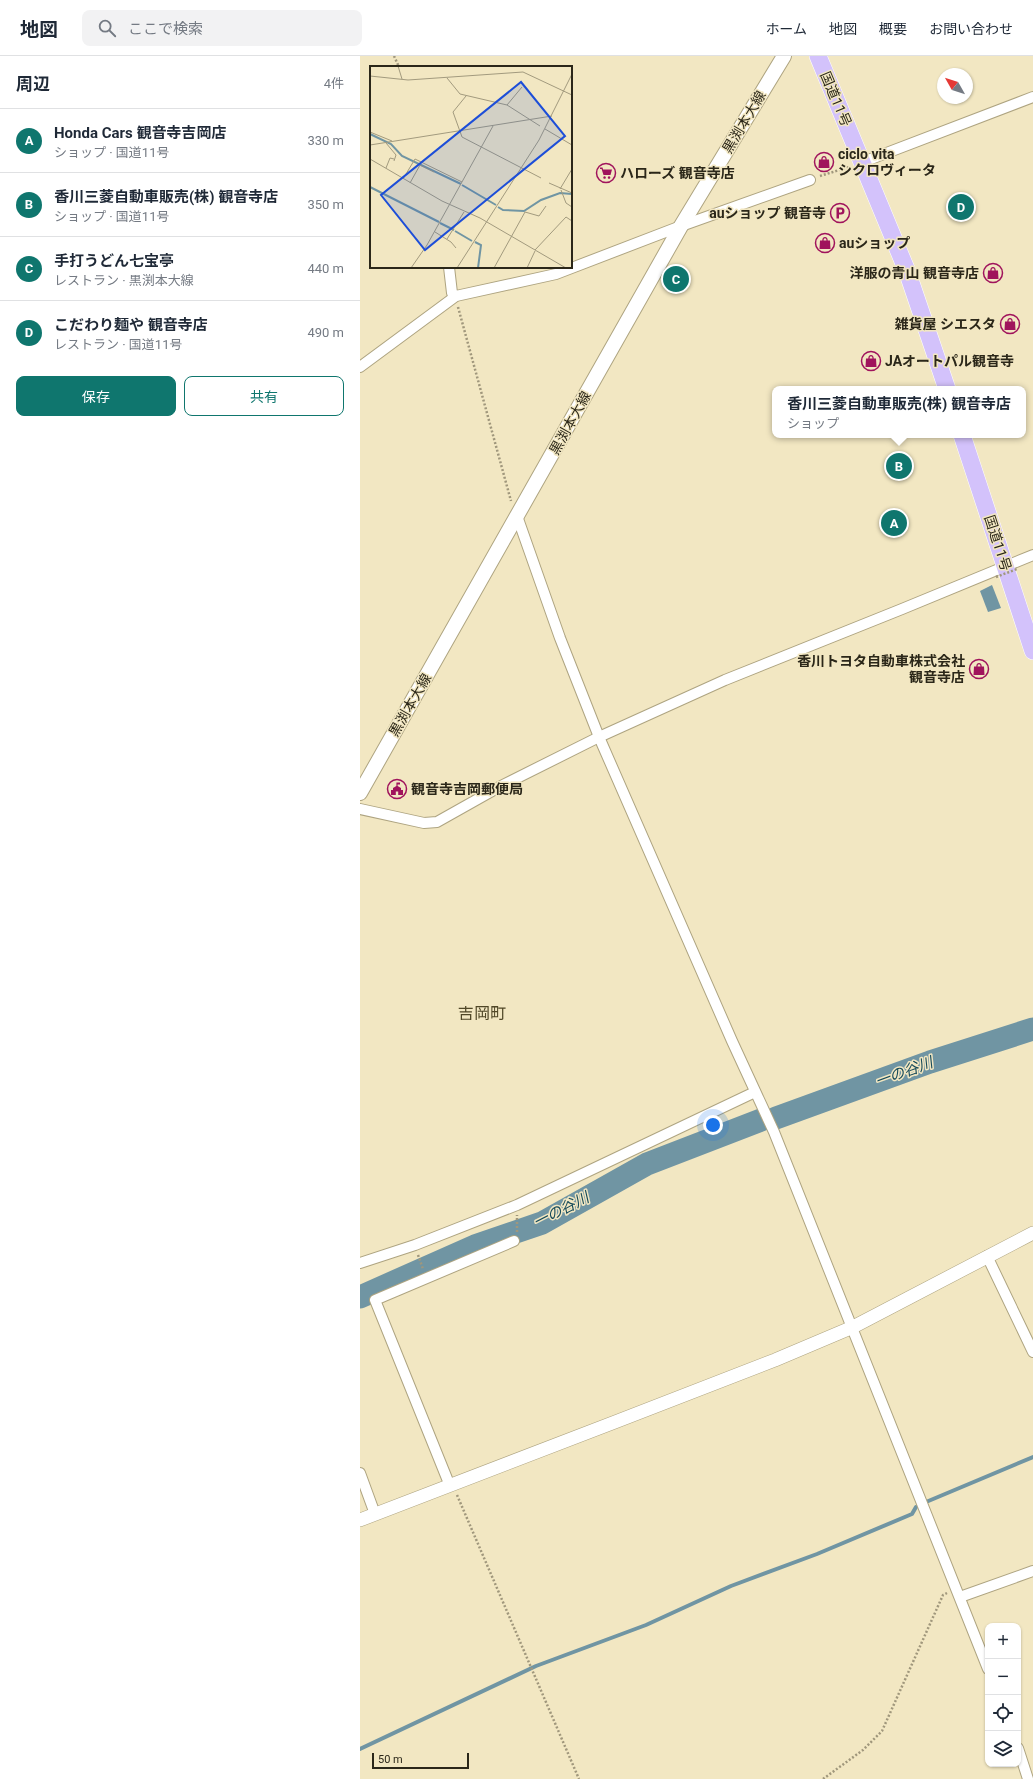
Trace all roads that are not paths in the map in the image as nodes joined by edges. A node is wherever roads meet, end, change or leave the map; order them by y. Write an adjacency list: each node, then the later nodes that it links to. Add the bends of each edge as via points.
1 (784, 56): 6 (main road, 黒渕本大線)
2 (818, 56): 4 (highway, 国道11号)
3 (1033, 97): 4 (street)
4 (863, 162): 12 (highway, 国道11号, via 907,271)
5 (810, 180): 6 (street)
6 (681, 226): 8 (street); 14 (main road, 黒渕本大線)
7 (449, 268): 10 (street, via 452,293)
8 (572, 268)
9 (572, 268): 10 (street, via 556,274)
10 (456, 296): 11 (street)
11 (360, 367)
12 (946, 386)
13 (963, 438): 16 (highway, 国道11号)
14 (518, 516): 18 (street, via 560,638); 19 (main road, 黒渕本大線)
15 (1033, 555): 16 (street)
16 (1006, 571): 17 (highway, 国道11号); 18 (street, via 902,609 725,680)
17 (1033, 651)
18 (599, 736): 20 (street, via 437,822 414,822); 21 (street)
19 (360, 793)
20 (360, 809)
21 (755, 1092): 25 (street, via 517,1205 415,1245); 26 (street, via 774,1132)
22 (1033, 1233): 24 (street)
23 (514, 1240): 29 (street, via 375,1300)
24 (987, 1256): 26 (street); 27 (street)
25 (360, 1263)
26 (853, 1327): 29 (street); 33 (street)
27 (1033, 1352)
28 (360, 1473): 30 (street)
29 (451, 1486): 30 (street)
30 (375, 1514): 31 (street)
31 (360, 1520)
32 (1033, 1571): 33 (street)
33 (960, 1597): 34 (street)
34 (985, 1661)
35 (1021, 1757): 36 (street)
36 (1028, 1779)

